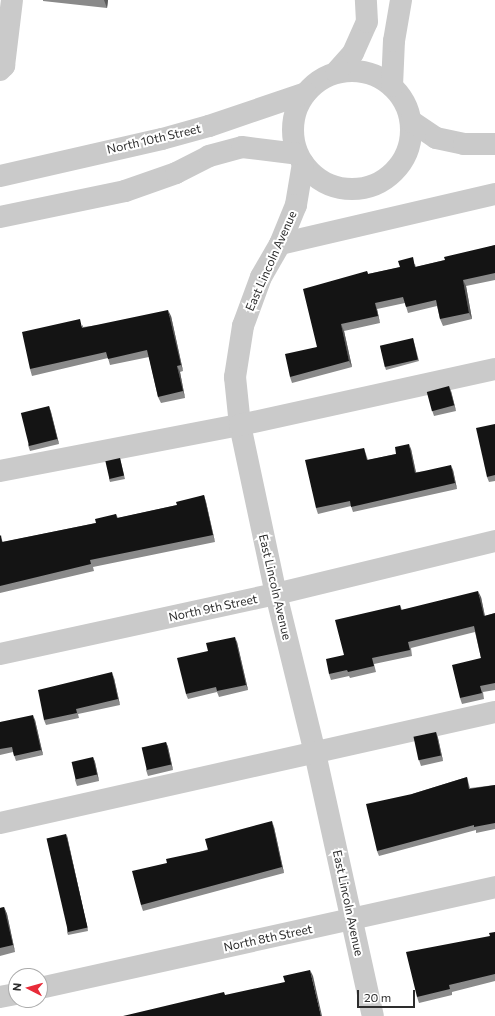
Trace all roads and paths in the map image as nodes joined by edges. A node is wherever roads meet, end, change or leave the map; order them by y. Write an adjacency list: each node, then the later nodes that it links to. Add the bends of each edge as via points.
1 (12, 0): 4 (street, via 4,66)
2 (366, 0): 5 (street, via 367,22 353,53)
3 (401, 0): 6 (street, via 394,41)
4 (0, 70)
5 (336, 72): 6 (street, via 356,70 376,75); 7 (street, via 319,80)
6 (392, 86): 8 (street, via 405,101)
7 (306, 93): 10 (street, via 297,106 293,122 293,138); 11 (street, North 10th Street, via 196,130)
8 (411, 120): 9 (street, via 436,138 464,144); 10 (street, via 411,140 404,159 391,175 374,185 355,189 335,187 317,178)
9 (495, 144)
10 (301, 159): 13 (street, via 242,147 209,156 176,173 125,191); 14 (street, East Lincoln Avenue, via 296,205)
11 (0, 176)
12 (495, 194): 14 (street)
13 (0, 217)
14 (280, 244): 16 (street, East Lincoln Avenue, via 261,277 244,326 235,377)
15 (495, 369): 16 (street)
16 (240, 424): 17 (street); 19 (street, East Lincoln Avenue)
17 (0, 471)
18 (495, 541): 19 (street, North 9th Street)
19 (276, 594): 20 (street, North 9th Street); 22 (street, East Lincoln Avenue)
20 (0, 654)
21 (495, 712): 22 (street)
22 (315, 752): 23 (street); 25 (street, East Lincoln Avenue)
23 (0, 823)
24 (495, 887): 25 (street, North 8th Street)
25 (351, 920): 26 (street, North 8th Street); 27 (street, East Lincoln Avenue)
26 (48, 986)
27 (373, 1016)

